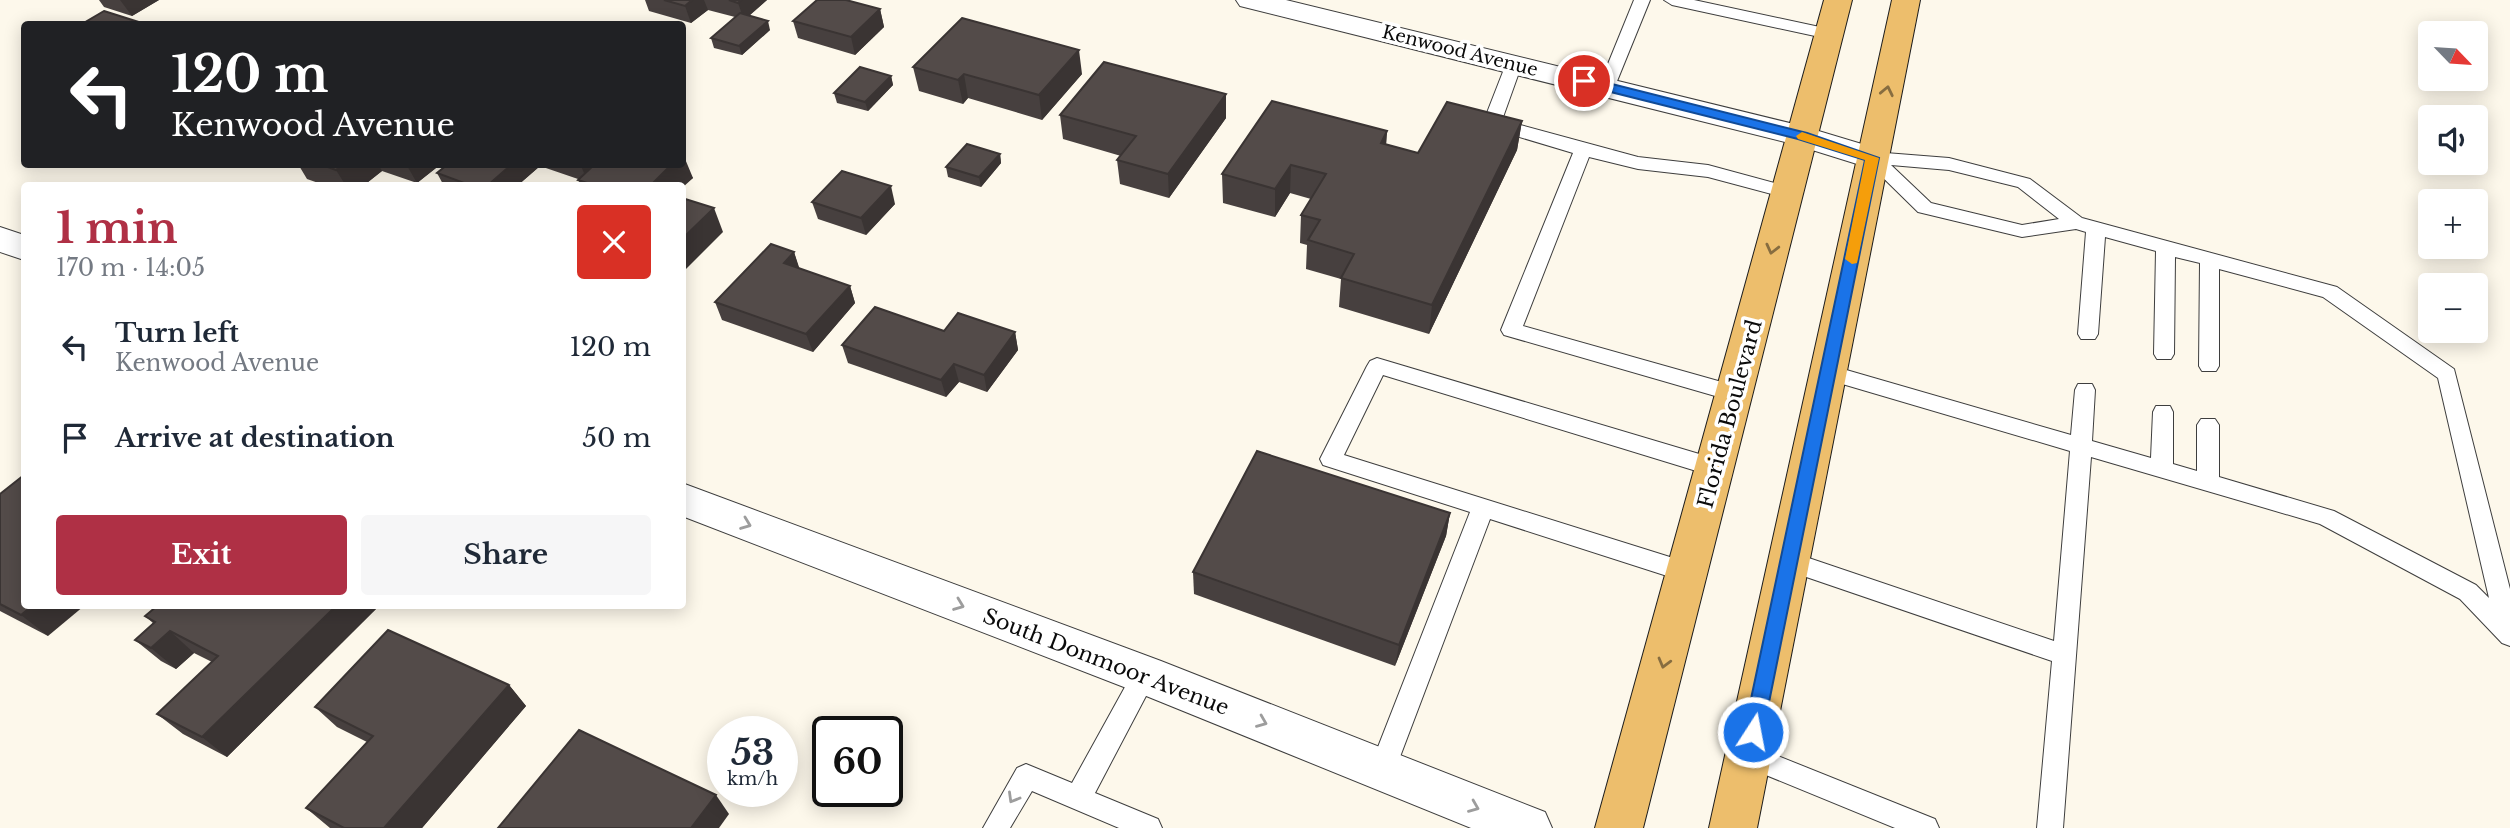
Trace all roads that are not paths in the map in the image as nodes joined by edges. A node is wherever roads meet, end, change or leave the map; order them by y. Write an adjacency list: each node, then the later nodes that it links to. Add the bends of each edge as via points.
1 (1250, 0): 7 (street, Kenwood Avenue)
2 (1642, 0): 8 (lane)
3 (1672, 0): 6 (lane)
4 (1838, 0): 6 (main road, Florida Boulevard)
5 (1906, 0): 11 (main road, one-way to 5)
6 (1829, 34): 9 (main road, Florida Boulevard)
7 (1514, 64): 8 (street, Kenwood Avenue); 10 (lane, via 1492,123)
8 (1607, 86): 9 (street, Kenwood Avenue)
9 (1802, 136): 11 (street, Kenwood Avenue); 12 (main road, Florida Boulevard)
10 (1583, 150): 12 (lane, via 1638,163 1708,171); 23 (lane, via 1511,330)
11 (1872, 158): 13 (lane, via 1949,164 2024,183); 13 (lane, via 1925,208 2022,231); 21 (main road)
12 (1787, 192): 23 (main road, Florida Boulevard, one-way to 23)
13 (2086, 226): 16 (lane); 18 (lane)
14 (0, 239): 15 (street)
15 (21, 247)
16 (2166, 247): 17 (lane); 19 (lane)
17 (2210, 260): 20 (lane); 34 (lane, via 2330,292 2447,374)
18 (2088, 334)
19 (2164, 354)
20 (2209, 366)
21 (1829, 373): 26 (lane); 32 (main road)
22 (2085, 390): 26 (lane)
23 (1736, 394): 28 (main road, Florida Boulevard)
24 (2163, 412): 27 (lane)
25 (2208, 425): 29 (lane)
26 (2081, 444): 27 (lane); 35 (lane)
27 (2162, 467): 29 (lane)
28 (1716, 468): 31 (lane, via 1377,366 1331,459); 33 (main road, Florida Boulevard)
29 (2208, 482): 34 (lane, via 2326,517 2468,592)
30 (686, 501): 36 (street, South Donmoor Avenue, one-way to 36)
31 (1483, 508): 33 (lane); 38 (lane)
32 (1788, 561): 35 (lane); 37 (main road)
33 (1689, 573): 43 (main road, Florida Boulevard, one-way to 43)
34 (2510, 635)
35 (2065, 655): 46 (lane)
36 (1145, 676): 38 (street, South Donmoor Avenue, one-way to 38); 39 (lane)
37 (1748, 756): 44 (main road); 45 (lane)
38 (1382, 770): 42 (street, South Donmoor Avenue, one-way to 42)
39 (1079, 798): 40 (lane, one-way to 40, via 1026,776); 41 (lane)
40 (996, 828)
41 (1149, 828)
42 (1528, 828)
43 (1619, 828)
44 (1733, 828)
45 (1926, 828)
46 (2050, 828)

